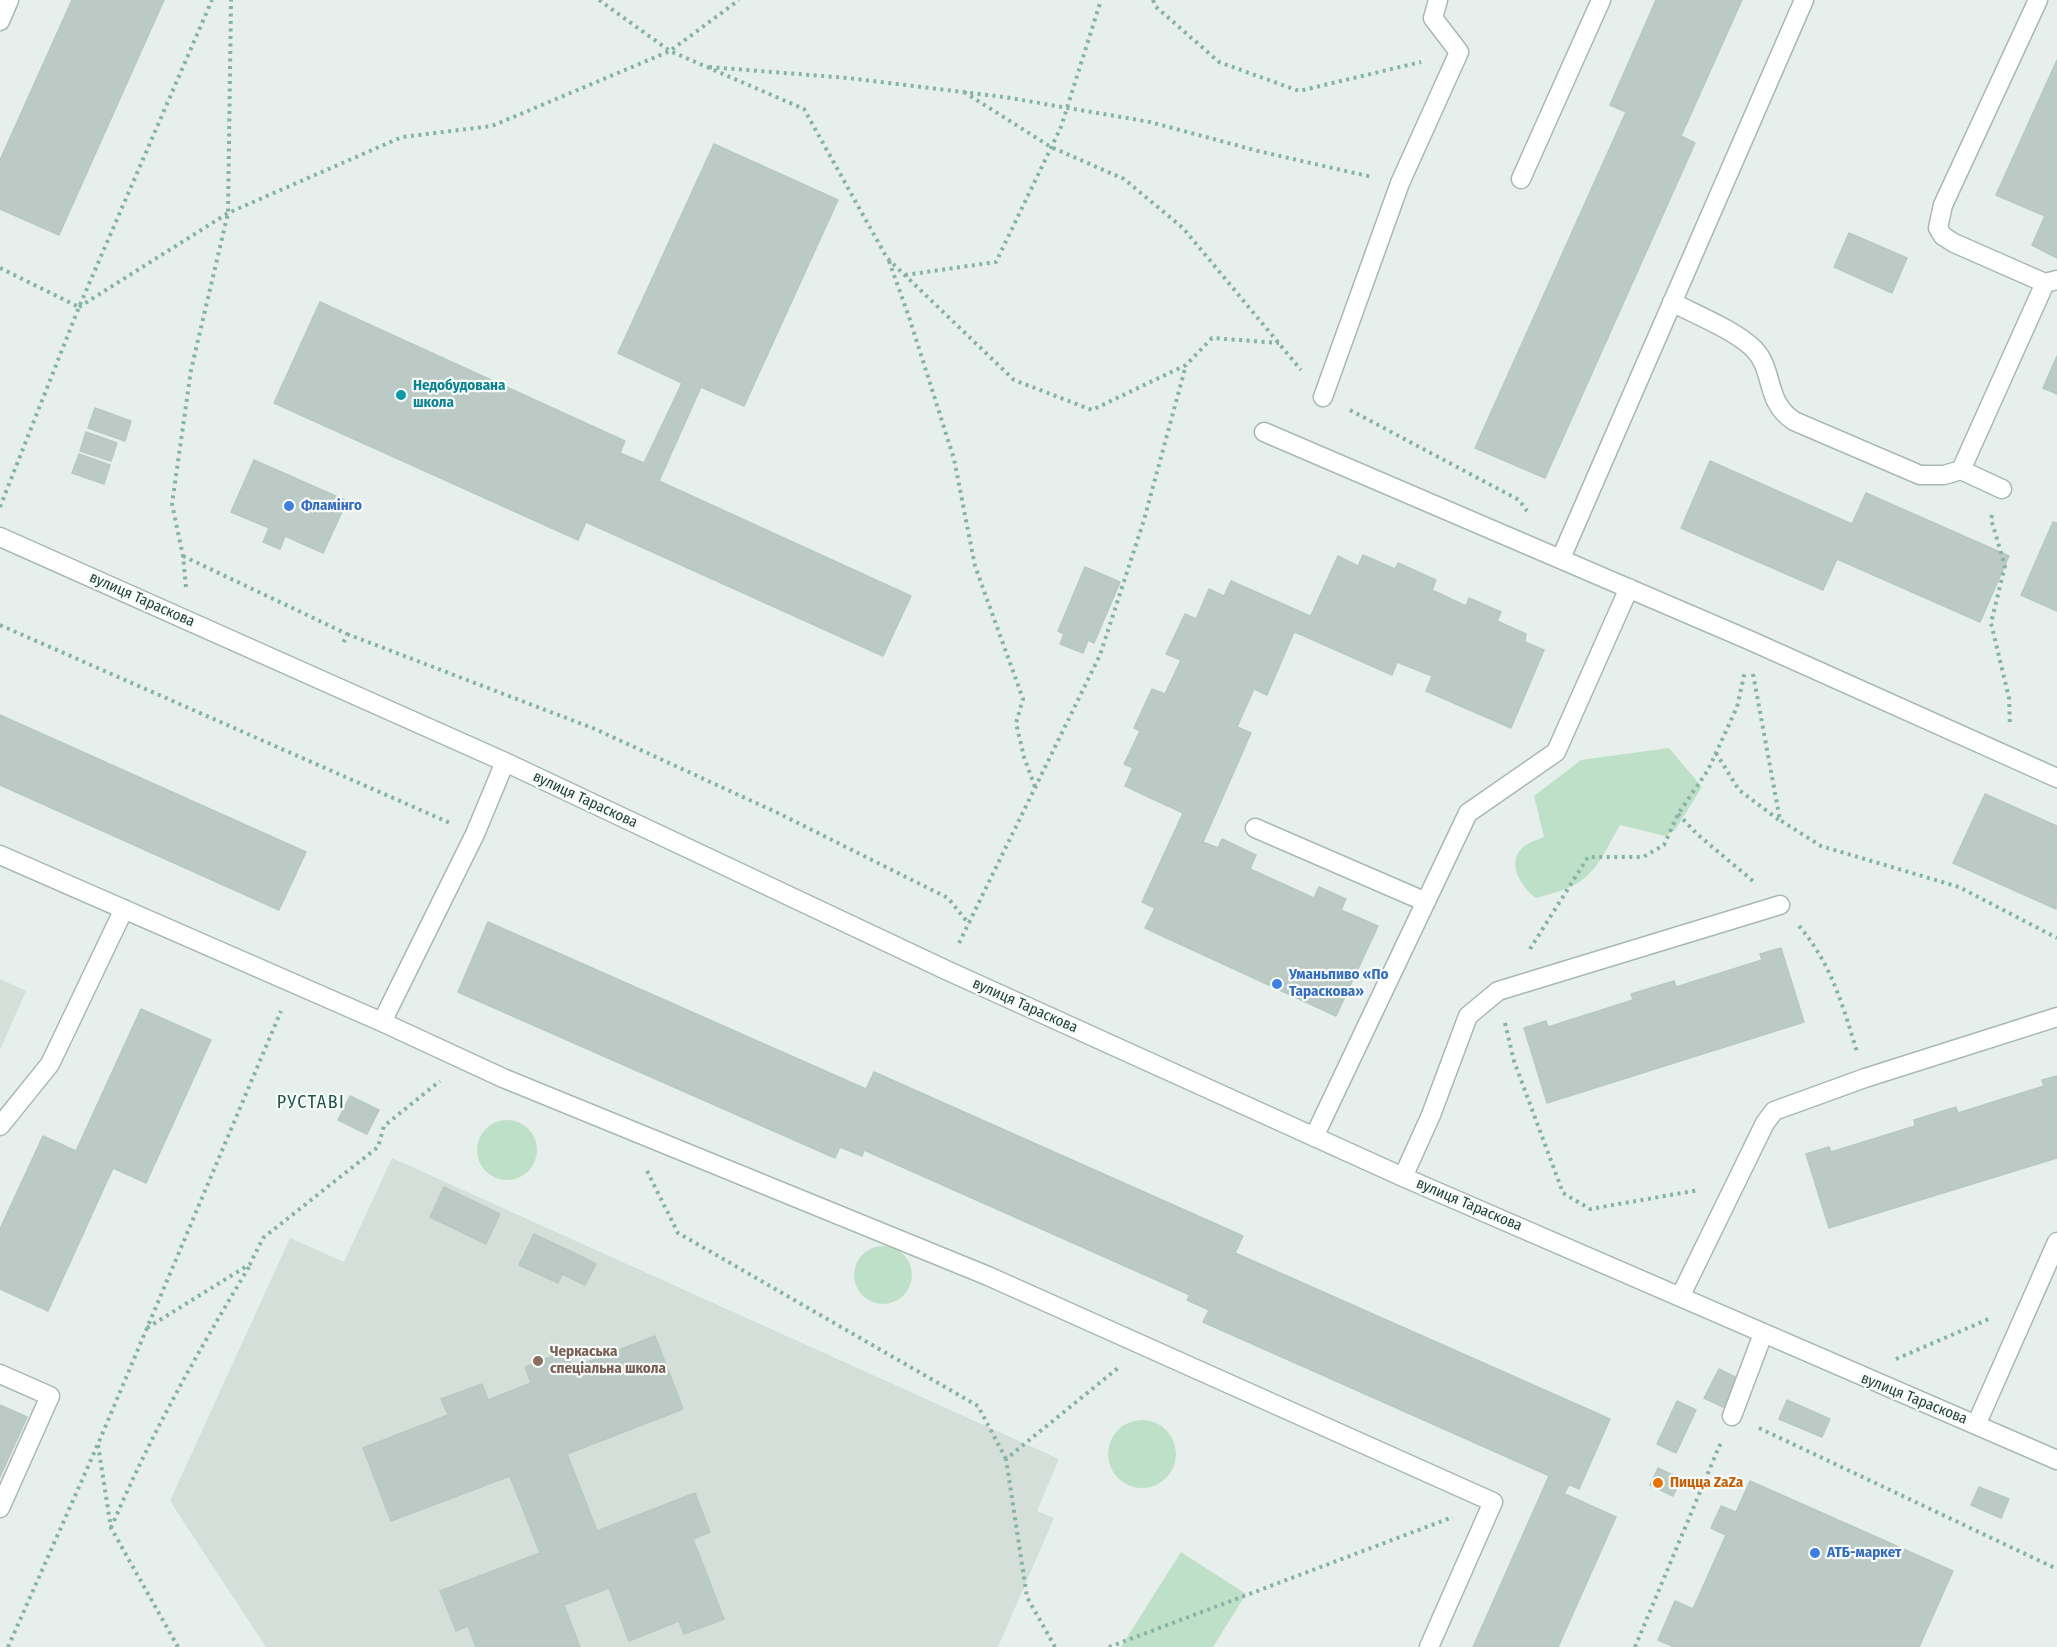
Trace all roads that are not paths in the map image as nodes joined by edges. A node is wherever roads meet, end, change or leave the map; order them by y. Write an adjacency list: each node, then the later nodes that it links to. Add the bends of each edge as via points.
1 (9, 0): 6 (street)
2 (1438, 0): 10 (street, via 1433,18 1459,52 1400,183)
3 (1601, 0): 7 (street)
4 (1804, 0): 9 (street)
5 (2038, 0): 8 (street, via 1943,205 1938,228 1954,243)
6 (0, 21)
7 (1521, 179)
8 (2051, 282): 12 (street)
9 (1672, 302): 12 (street, via 1743,340 1755,351 1777,406 1794,421 1920,475 1932,477); 15 (street)
10 (1323, 397)
11 (1264, 432): 15 (street)
12 (1961, 470): 13 (street)
13 (2002, 489)
14 (0, 537): 17 (street, вулиця Тараскова)
15 (1561, 558): 16 (street)
16 (1629, 588): 18 (street); 21 (street, via 1556,752 1468,813)
17 (505, 762): 25 (street, via 476,834); 27 (street, вулиця Тараскова, via 946,970)
18 (2057, 778)
19 (1255, 828): 21 (street)
20 (0, 855): 23 (street)
21 (1426, 902): 27 (street)
22 (1780, 905): 28 (street, via 1498,991 1468,1016)
23 (124, 909): 25 (street); 26 (street, via 50,1064)
24 (2057, 1017): 30 (street, via 1774,1111)
25 (382, 1022): 37 (street, via 465,1062 627,1130 988,1276 1493,1502)
26 (0, 1126)
27 (1314, 1137): 28 (street, вулиця Тараскова)
28 (1404, 1177): 30 (street, вулиця Тараскова)
29 (2057, 1242): 34 (street)
30 (1682, 1295): 31 (street, вулиця Тараскова)
31 (1763, 1334): 33 (street); 34 (street, вулиця Тараскова)
32 (0, 1374): 36 (street, via 50,1396)
33 (1732, 1416)
34 (1976, 1425): 35 (street, вулиця Тараскова)
35 (2057, 1460)
36 (0, 1508)
37 (1429, 1647)

